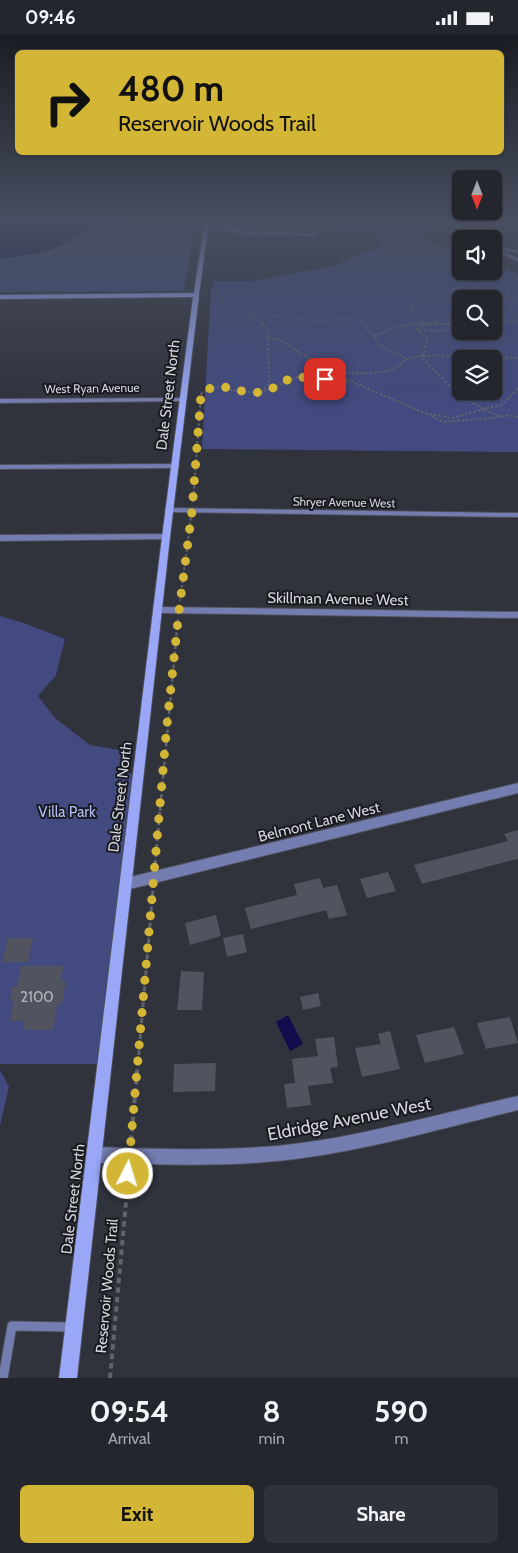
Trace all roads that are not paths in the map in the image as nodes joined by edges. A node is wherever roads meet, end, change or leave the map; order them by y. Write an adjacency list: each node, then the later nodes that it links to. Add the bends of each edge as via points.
1 (198, 283): 2 (main road, Dale Street North)
2 (196, 295): 3 (main road); 4 (main road, Dale Street North)
3 (0, 297)
4 (184, 399): 5 (street, West Ryan Avenue); 6 (main road, Dale Street North)
5 (0, 401)
6 (175, 466): 7 (street); 8 (main road, Dale Street North)
7 (0, 467)
8 (170, 510): 9 (street, Shryer Avenue West); 10 (main road, Dale Street North)
9 (518, 515)
10 (166, 537): 11 (street); 12 (main road, Dale Street North)
11 (0, 538)
12 (158, 610): 13 (street, Skillman Avenue West); 15 (main road, Dale Street North)
13 (518, 615)
14 (518, 788): 15 (street, Belmont Lane West)
15 (126, 884): 17 (main road, Dale Street North)
16 (518, 1103): 17 (street, Eldridge Avenue West, via 303,1150 246,1155)
17 (94, 1155): 18 (main road, Dale Street North)
18 (74, 1327): 19 (lane, via 12,1326); 20 (main road, Dale Street North)
19 (3, 1378)
20 (68, 1378)

